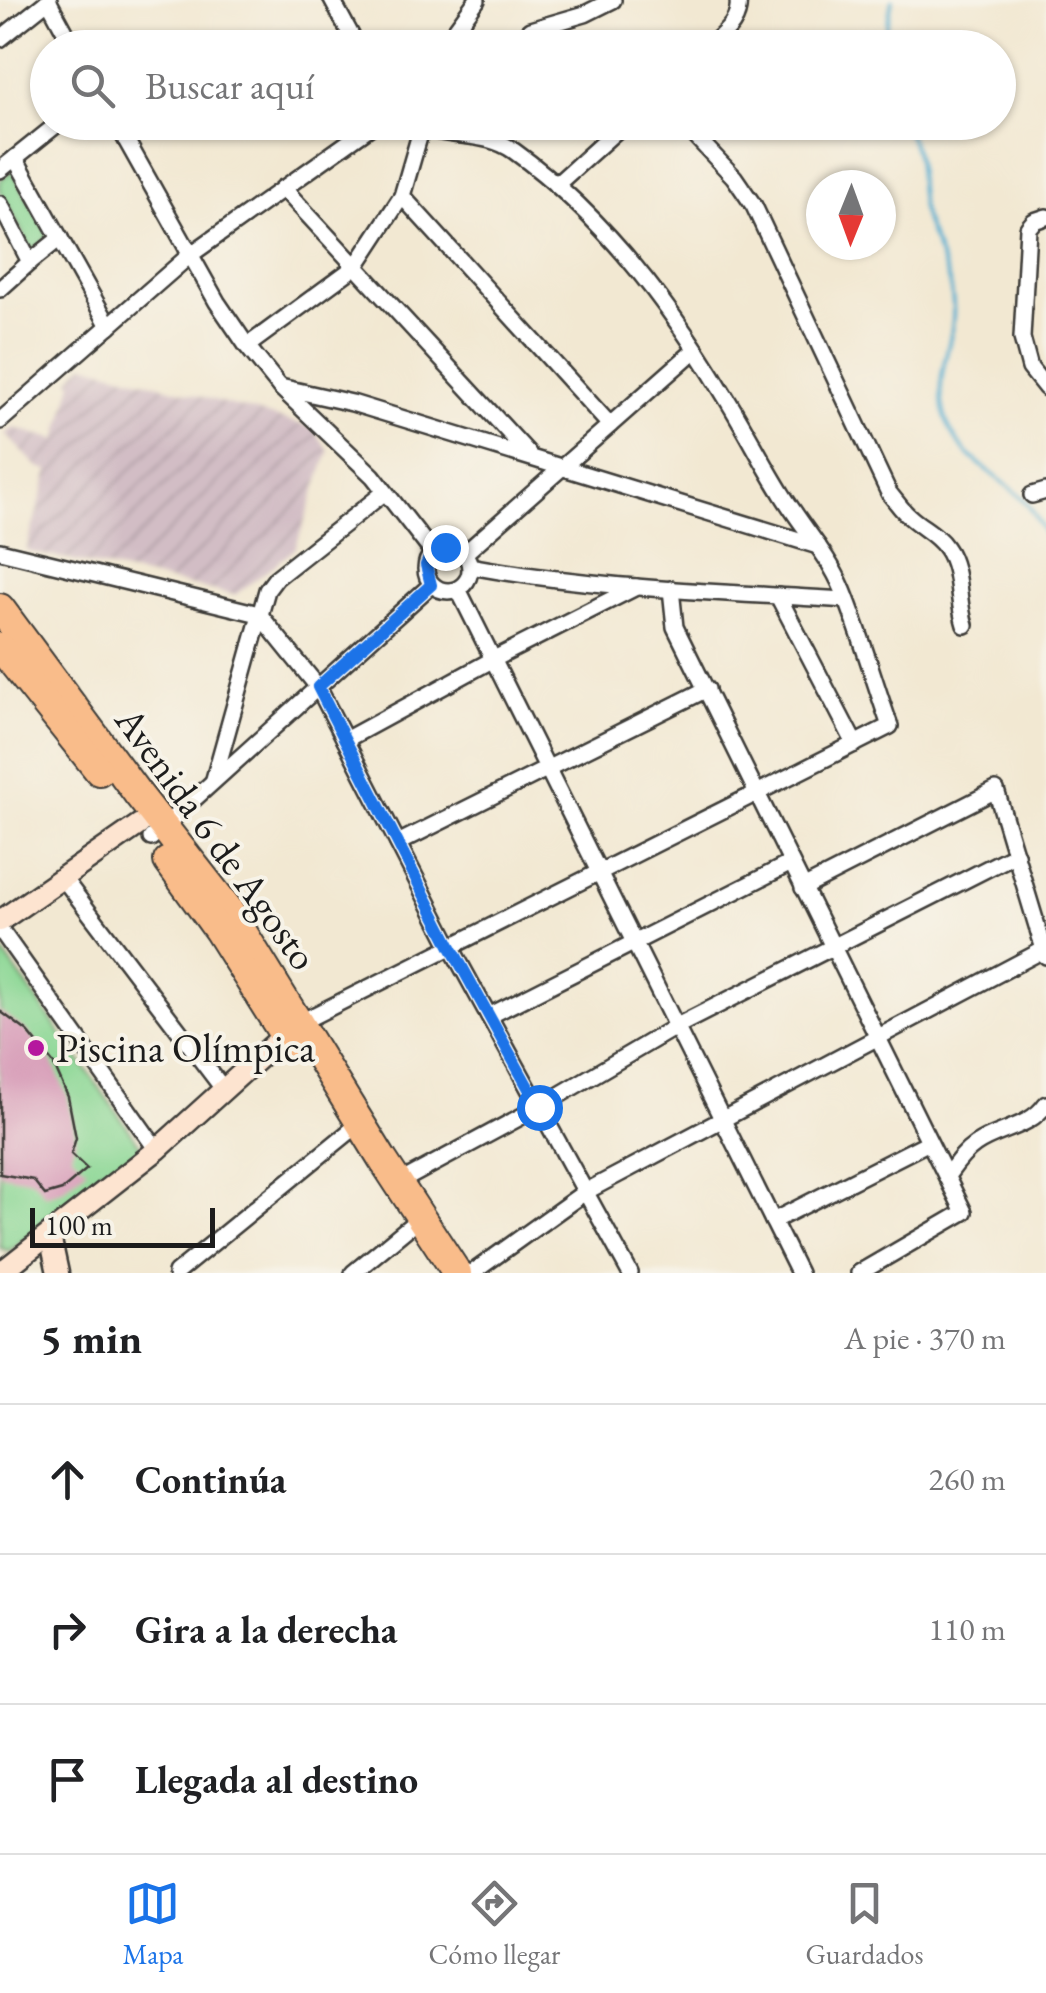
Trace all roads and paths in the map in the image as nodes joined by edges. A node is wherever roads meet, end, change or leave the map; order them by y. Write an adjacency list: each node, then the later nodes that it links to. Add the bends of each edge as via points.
1 (48, 0): 6 (street); 11 (street)
2 (332, 0): 7 (street)
3 (477, 0): 8 (street)
4 (612, 0): 9 (street)
5 (738, 0): 10 (street)
6 (64, 30)
7 (348, 30)
8 (455, 30)
9 (530, 30)
10 (729, 30)
11 (0, 39)
12 (38, 140): 19 (street)
13 (126, 140): 27 (street)
14 (352, 140): 22 (street)
15 (417, 140): 23 (street)
16 (492, 140): 21 (street)
17 (606, 140): 21 (street)
18 (699, 140): 53 (street, via 754,206 889,493 947,548)
19 (15, 158): 20 (street); 26 (street)
20 (0, 170)
21 (556, 185): 33 (street, via 637,266)
22 (284, 188): 27 (street); 29 (street)
23 (402, 196): 29 (street); 37 (street)
24 (0, 204): 28 (street)
25 (1046, 217): 35 (street, via 1028,228 1022,338 1030,368)
26 (60, 238): 28 (street); 31 (street)
27 (190, 255): 31 (street); 32 (street)
28 (30, 262): 30 (street)
29 (356, 266): 32 (street); 38 (street)
30 (0, 289)
31 (109, 326): 36 (street)
32 (247, 346): 34 (street)
33 (696, 350): 37 (street); 41 (street)
34 (280, 387): 38 (street); 40 (street)
35 (1046, 388)
36 (2, 415)
37 (610, 425): 39 (street)
38 (530, 456): 39 (street)
39 (562, 468): 41 (street); 44 (street)
40 (385, 492): 43 (street); 52 (street, via 276,578)
41 (819, 546): 50 (street)
42 (0, 552): 52 (street)
43 (432, 552): 44 (street, via 445,547); 45 (street, via 426,565)
44 (467, 560): 46 (street, via 526,576); 47 (street, via 468,580)
45 (431, 585): 47 (street); 56 (street)
46 (636, 588): 48 (street); 55 (street)
47 (458, 590): 55 (street)
48 (672, 590): 49 (street); 57 (street, via 675,627)
49 (778, 596): 50 (street); 59 (street)
50 (846, 600): 59 (street, via 890,726)
51 (0, 608): 63 (highway, Avenida 6 de Agosto)
52 (259, 614): 56 (street); 61 (street)
53 (964, 624)
54 (0, 647): 63 (highway, Avenida 6 de Agosto)
55 (492, 660): 58 (street); 60 (street)
56 (318, 687): 58 (street); 61 (street)
57 (707, 689): 60 (street); 62 (street)
58 (346, 740): 64 (street)
59 (855, 744): 62 (street)
60 (547, 769): 64 (street); 67 (street)
61 (214, 780): 63 (street)
62 (756, 794): 66 (street); 67 (street)
63 (152, 830): 68 (street); 78 (highway, Avenida 6 de Agosto)
64 (398, 843): 73 (street)
65 (1016, 854): 69 (street, via 996,790); 74 (street); 75 (street)
66 (791, 864): 69 (street); 72 (street)
67 (600, 872): 72 (street); 73 (street)
68 (63, 878): 70 (street); 80 (street)
69 (803, 888): 74 (street)
70 (0, 922)
71 (0, 929): 86 (street)
72 (634, 941): 76 (street); 77 (street)
73 (451, 947): 76 (street); 78 (street)
74 (833, 948): 77 (street); 79 (street)
75 (1045, 953): 79 (street)
76 (489, 1016): 82 (street)
77 (677, 1026): 82 (street); 83 (street)
78 (292, 1029): 80 (street); 84 (highway, Avenida 6 de Agosto)
79 (878, 1038): 83 (street); 85 (street)
80 (224, 1090): 86 (street)
81 (1046, 1104): 87 (street, via 1030,1120 977,1143)
82 (539, 1107): 88 (street); 89 (street)
83 (723, 1118): 89 (street); 90 (street)
84 (353, 1128): 88 (highway, Avenida 6 de Agosto); 91 (highway, Avenida 6 de Agosto); 95 (street)
85 (930, 1142): 87 (street); 90 (street)
86 (157, 1150): 92 (street)
87 (947, 1176): 102 (street, via 964,1212)
88 (398, 1183): 91 (highway, Avenida 6 de Agosto)
89 (586, 1192): 99 (street); 100 (street)
90 (773, 1221): 101 (street)
91 (414, 1223): 96 (street); 97 (highway, Avenida 6 de Agosto); 98 (highway, Avenida 6 de Agosto)
92 (50, 1236): 93 (street); 94 (street)
93 (0, 1273)
94 (58, 1273)
95 (176, 1273)
96 (354, 1273)
97 (434, 1273)
98 (458, 1273)
99 (472, 1273)
100 (630, 1273)
101 (798, 1273)
102 (859, 1273)

